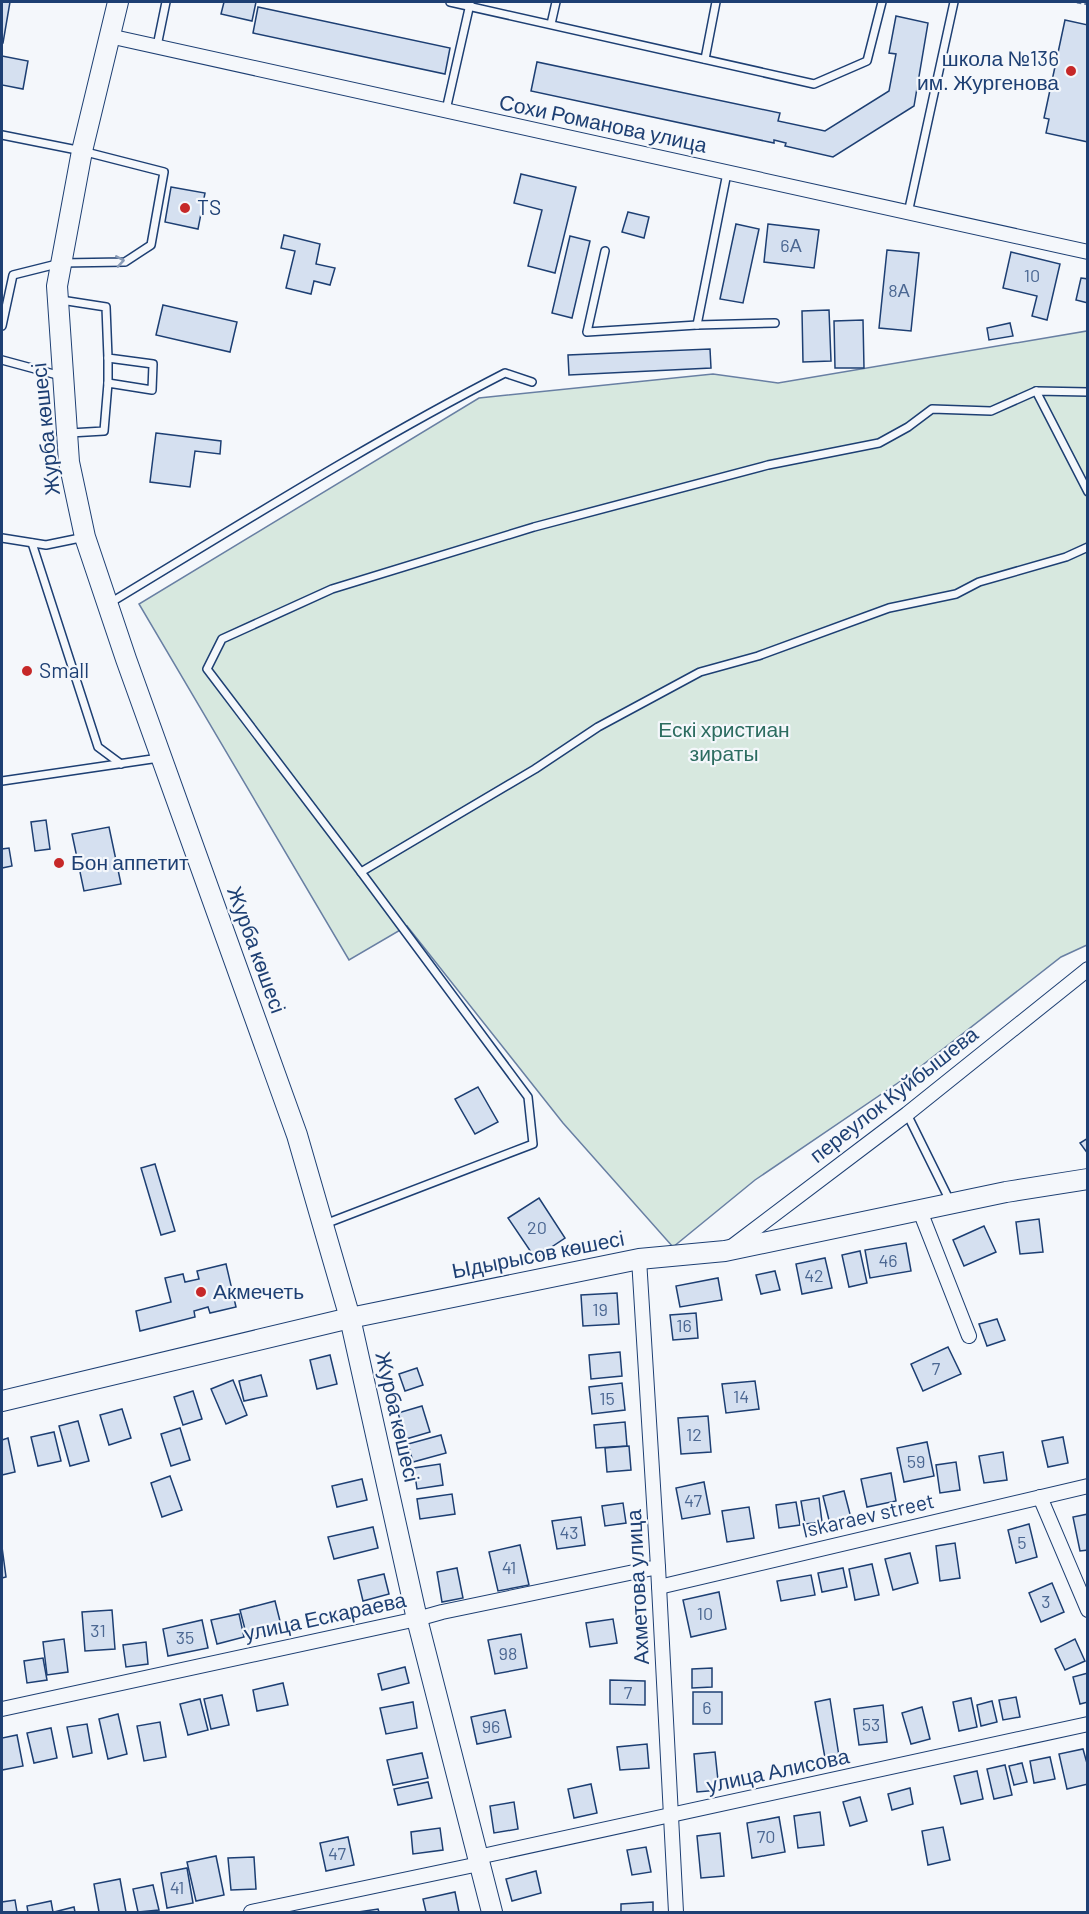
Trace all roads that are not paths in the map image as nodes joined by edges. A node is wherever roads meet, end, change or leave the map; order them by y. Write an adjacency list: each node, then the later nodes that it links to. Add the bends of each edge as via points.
1 (118, 2): 10 (street, Журба көшесі)
2 (166, 2): 11 (lane)
3 (450, 2): 8 (lane)
4 (556, 2): 9 (lane)
5 (716, 2): 12 (lane)
6 (882, 2): 12 (lane, via 867,61 814,84)
7 (954, 2): 17 (lane)
8 (470, 4): 9 (lane); 13 (lane)
9 (551, 24): 12 (lane)
10 (109, 36): 11 (street, Сохи Романова улица); 15 (street, Журба көшесі)
11 (157, 46): 13 (street, Сохи Романова улица)
12 (705, 59)
13 (446, 110): 16 (street, Сохи Романова улица)
14 (2, 135): 15 (lane)
15 (82, 151): 20 (street, Журба көшесі); 20 (lane, one-way to 15, via 125,262 151,245 164,172)
16 (727, 173): 17 (street, Сохи Романова улица); 23 (lane)
17 (908, 213): 19 (street, Сохи Романова улица)
18 (604, 251): 23 (lane, via 587,332)
19 (1088, 252)
20 (62, 263): 21 (street, Журба көшесі); 24 (lane, via 13,275)
21 (58, 300): 25 (lane, via 106,307); 27 (street, Журба көшесі)
22 (775, 323): 23 (lane)
23 (697, 325)
24 (2, 327)
25 (108, 358): 29 (lane); 29 (lane, via 153,364 152,390)
26 (2, 360): 27 (lane)
27 (64, 377): 32 (street, Журба көшесі)
28 (532, 382): 38 (lane, via 505,373 453,400)
29 (108, 383): 32 (lane, via 104,431)
30 (1036, 391): 31 (lane); 33 (lane); 42 (lane, via 991,411 932,409 879,443 768,465 534,527 332,589 222,639 207,669)
31 (1088, 392)
32 (67, 434): 34 (street, Журба көшесі)
33 (1088, 492)
34 (85, 537): 36 (lane, via 46,545); 38 (street, Журба көшесі)
35 (2, 538): 36 (lane)
36 (32, 543): 40 (lane, via 98,747)
37 (1088, 547): 42 (lane, via 980,582 956,594 889,608 758,656 700,672 598,726 535,769)
38 (108, 604): 39 (street, Журба көшесі)
39 (162, 758): 40 (lane); 48 (street, Журба көшесі, via 297,1135)
40 (122, 764): 41 (lane)
41 (2, 782)
42 (361, 872): 48 (lane, via 528,1097 533,1144)
43 (1088, 969): 44 (street, переулок Куйбышева)
44 (907, 1114): 46 (lane); 49 (street, переулок Куйбышева)
45 (1088, 1179): 46 (street, Ыдырысов көшесі)
46 (952, 1204): 47 (street, Ыдырысов көшесі)
47 (920, 1211): 49 (street, Ыдырысов көшесі); 52 (street)
48 (323, 1225): 51 (street, Журба көшесі)
49 (725, 1251): 50 (street, Ыдырысов көшесі)
50 (639, 1259): 51 (street, Ыдырысов көшесі); 56 (street, Ахметова улица)
51 (350, 1318): 53 (street, Ыдырысов көшесі); 59 (street, Журба көшесі)
52 (969, 1336)
53 (2, 1401)
54 (1088, 1486): 55 (street, Iskaraev street)
55 (1040, 1497): 57 (street, Iskaraev street); 58 (street)
56 (658, 1567): 57 (street, Ахметова улица); 59 (street, улица Ескараева)
57 (659, 1587): 62 (street, Ахметова улица)
58 (1088, 1610)
59 (417, 1619): 60 (street, улица Ескараева); 63 (street, Журба көшесі)
60 (2, 1709)
61 (1088, 1724): 62 (street, улица Алисова)
62 (671, 1816): 63 (street, улица Алисова); 66 (street, Ахметова улица)
63 (478, 1861): 64 (street, улица Алисова); 65 (street, Журба көшесі)
64 (251, 1912)
65 (492, 1912)
66 (676, 1912)

